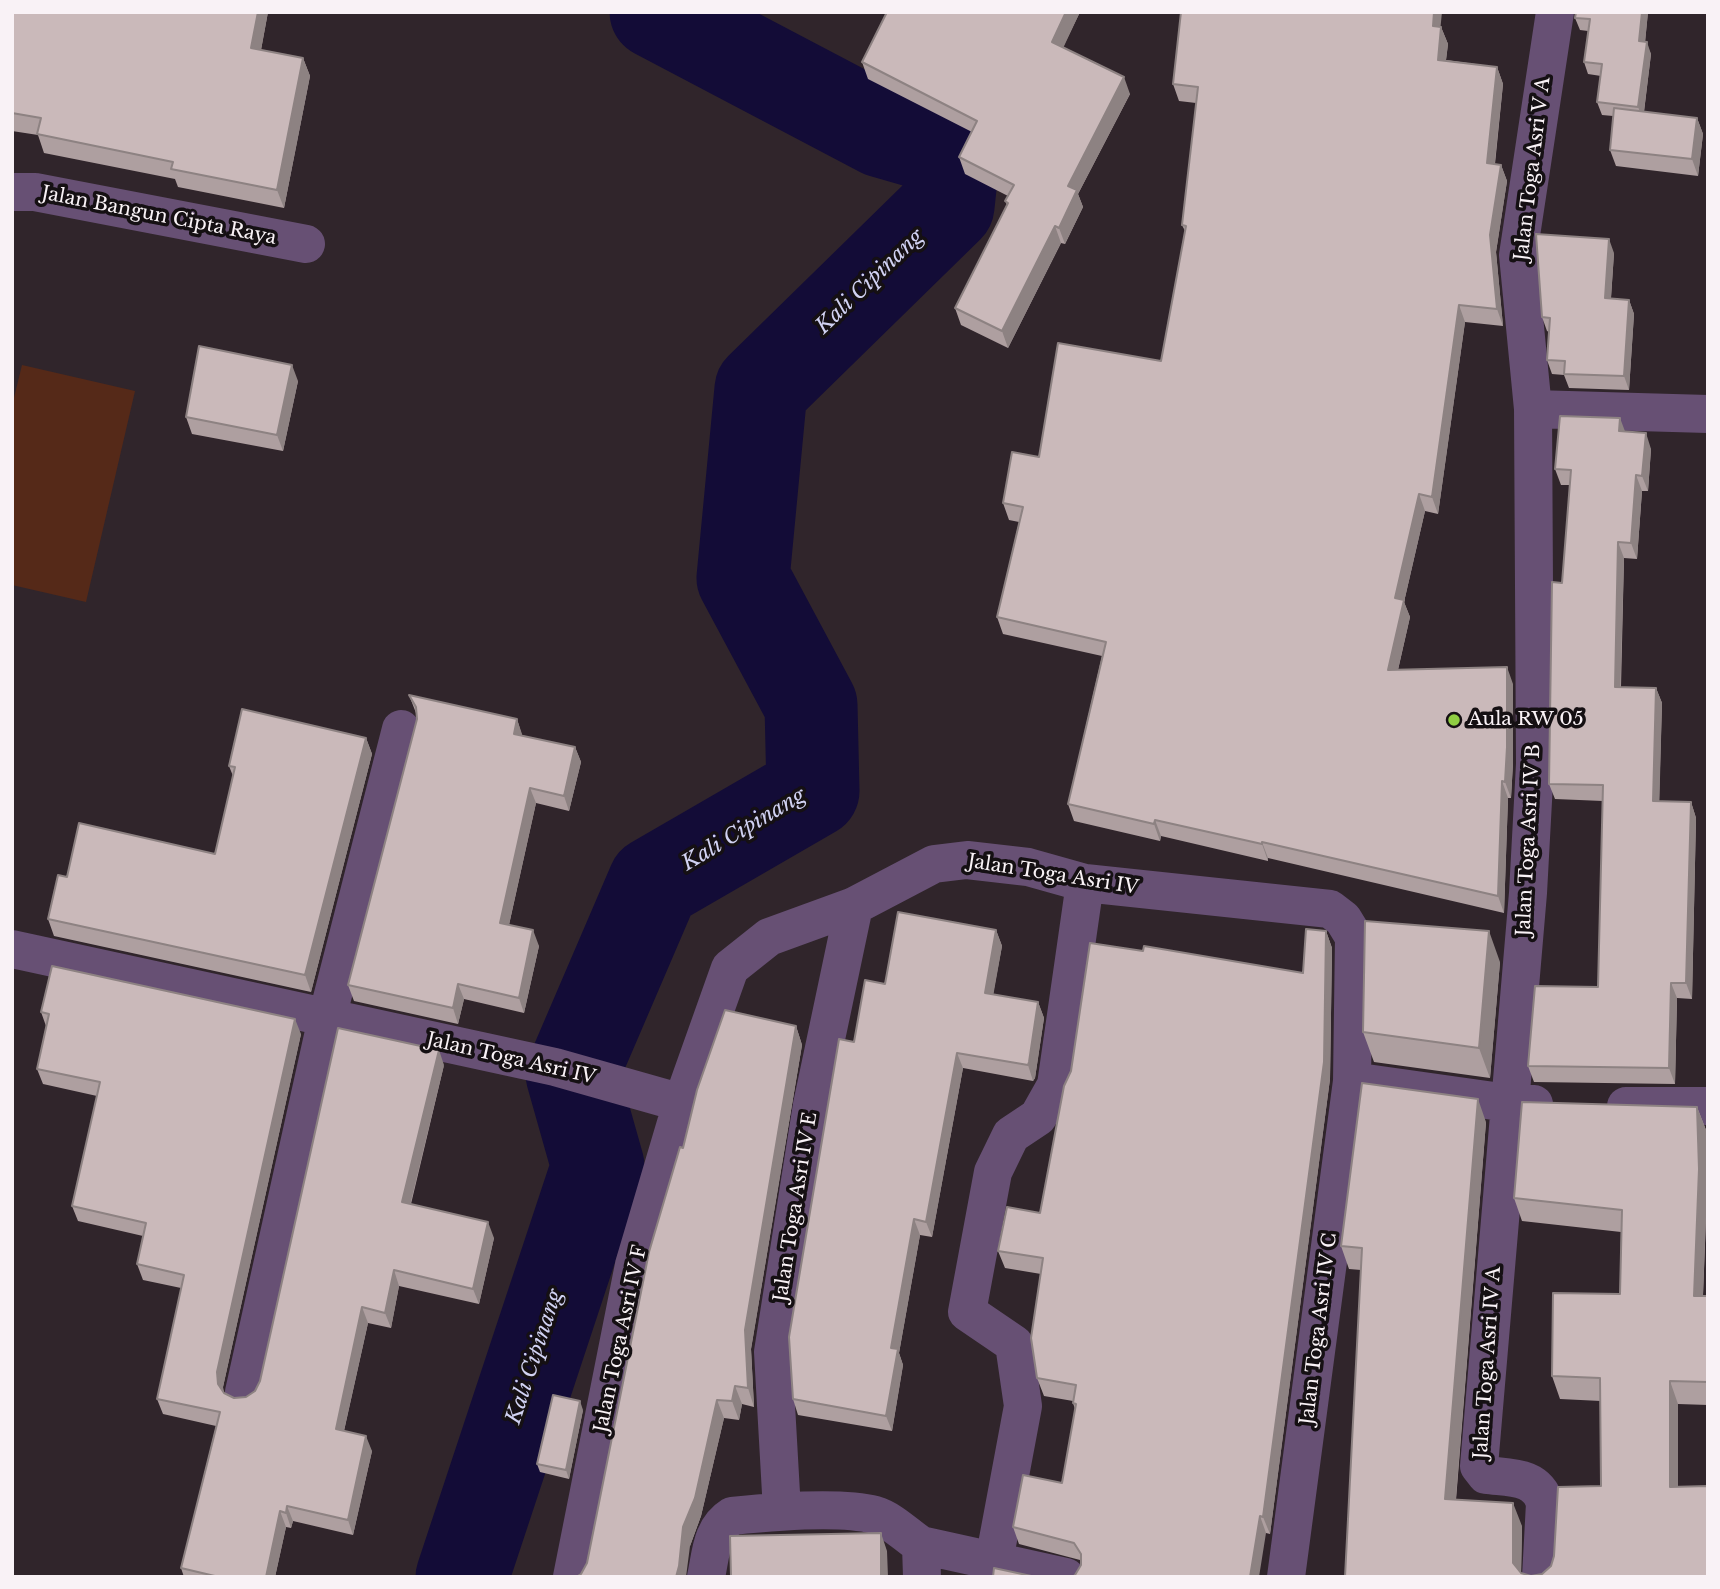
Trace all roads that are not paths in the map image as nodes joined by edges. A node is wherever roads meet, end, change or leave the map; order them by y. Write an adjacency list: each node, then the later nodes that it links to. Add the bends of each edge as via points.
1 (1555, 12): 4 (street, Jalan Toga Asri V A, via 1518,254)
2 (12, 192): 3 (street, Jalan Bangun Cipta Raya, via 35,192)
3 (306, 244)
4 (1533, 409): 5 (street); 13 (street, Jalan Toga Asri IV B, via 1535,764)
5 (1708, 414)
6 (401, 729): 10 (street)
7 (1085, 883): 8 (street, Jalan Toga Asri IV, via 1028,867 953,860 921,868); 11 (street, Jalan Toga Asri IV, via 1330,909 1354,937); 18 (street, via 1056,1084 1038,1117 1011,1135 993,1172 967,1312 1014,1344 1023,1406)
8 (854, 906): 12 (street, Jalan Toga Asri IV, via 769,937 730,968); 16 (street, Jalan Toga Asri IV E, via 812,1105 773,1352)
9 (12, 949): 10 (street, Jalan Toga Asri IV)
10 (327, 1018): 12 (street, Jalan Toga Asri IV, via 555,1067); 15 (street)
11 (1352, 1081): 13 (street); 22 (street, Jalan Toga Asri IV C)
12 (681, 1103): 19 (street, Jalan Toga Asri IV F, via 635,1265)
13 (1508, 1103): 14 (street); 23 (street, Jalan Toga Asri IV A, via 1479,1466 1486,1475 1529,1480 1542,1492)
14 (1708, 1106)
15 (244, 1392)
16 (782, 1511): 17 (street, via 876,1515); 20 (street, via 727,1519 716,1532)
17 (921, 1561): 18 (street)
18 (994, 1561): 21 (street)
19 (572, 1577)
20 (706, 1577)
21 (1066, 1577)
22 (1286, 1577)
23 (1541, 1577)

